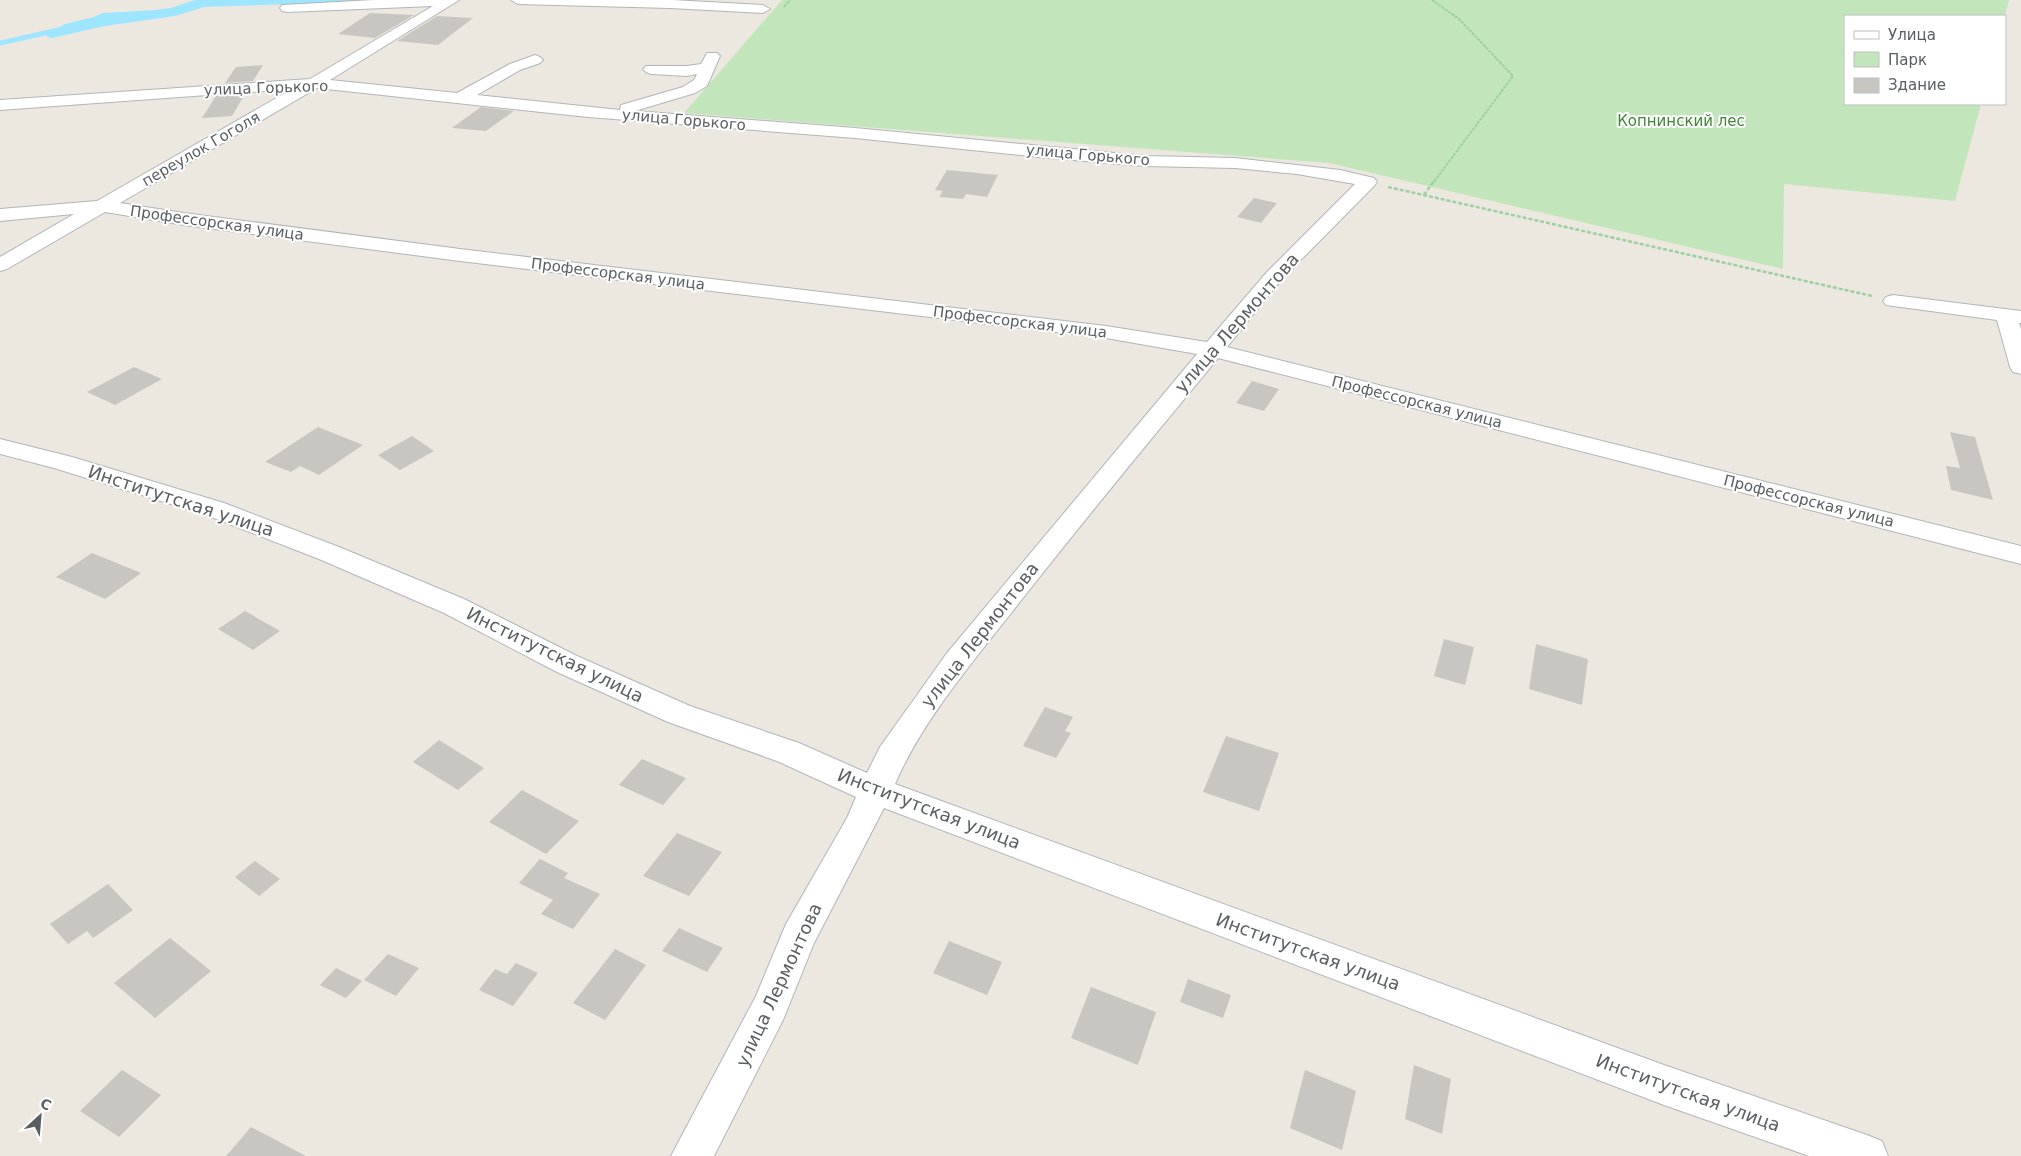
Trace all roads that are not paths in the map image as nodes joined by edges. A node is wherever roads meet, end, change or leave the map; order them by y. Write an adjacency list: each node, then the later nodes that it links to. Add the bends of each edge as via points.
1 (452, 0): 2 (street); 4 (street); 8 (street, переулок Гоголя)
2 (461, 0)
3 (518, 0): 5 (street)
4 (287, 8)
5 (762, 9)
6 (488, 63): 9 (street, via 530,62)
7 (651, 69): 11 (street, via 687,71 710,62 701,83 690,90)
8 (314, 83): 9 (street, улица Горького); 10 (street, улица Горького); 13 (street, переулок Гоголя)
9 (461, 98): 11 (street, улица Горького)
10 (0, 105)
11 (612, 114): 12 (street, улица Горького, via 1145,161 1244,164 1323,172)
12 (1368, 182): 18 (street, улица Лермонтова, via 1274,276)
13 (103, 206): 14 (street, Профессорская улица); 15 (street, переулок Гоголя); 18 (street, Профессорская улица, via 460,255 1106,332)
14 (0, 215)
15 (0, 265)
16 (1893, 301): 17 (street)
17 (2014, 316): 19 (street)
18 (1213, 350): 21 (street, Профессорская улица); 22 (street, улица Лермонтова, via 957,661 891,756)
19 (2021, 367)
20 (0, 446): 22 (street, Институтская улица, via 215,509 329,553 454,606 566,664 662,706 788,752)
21 (2021, 555)
22 (876, 791): 23 (street, улица Лермонтова, via 799,936 770,1007); 24 (street, Институтская улица, via 1664,1085)
23 (692, 1156)
24 (1867, 1156)

